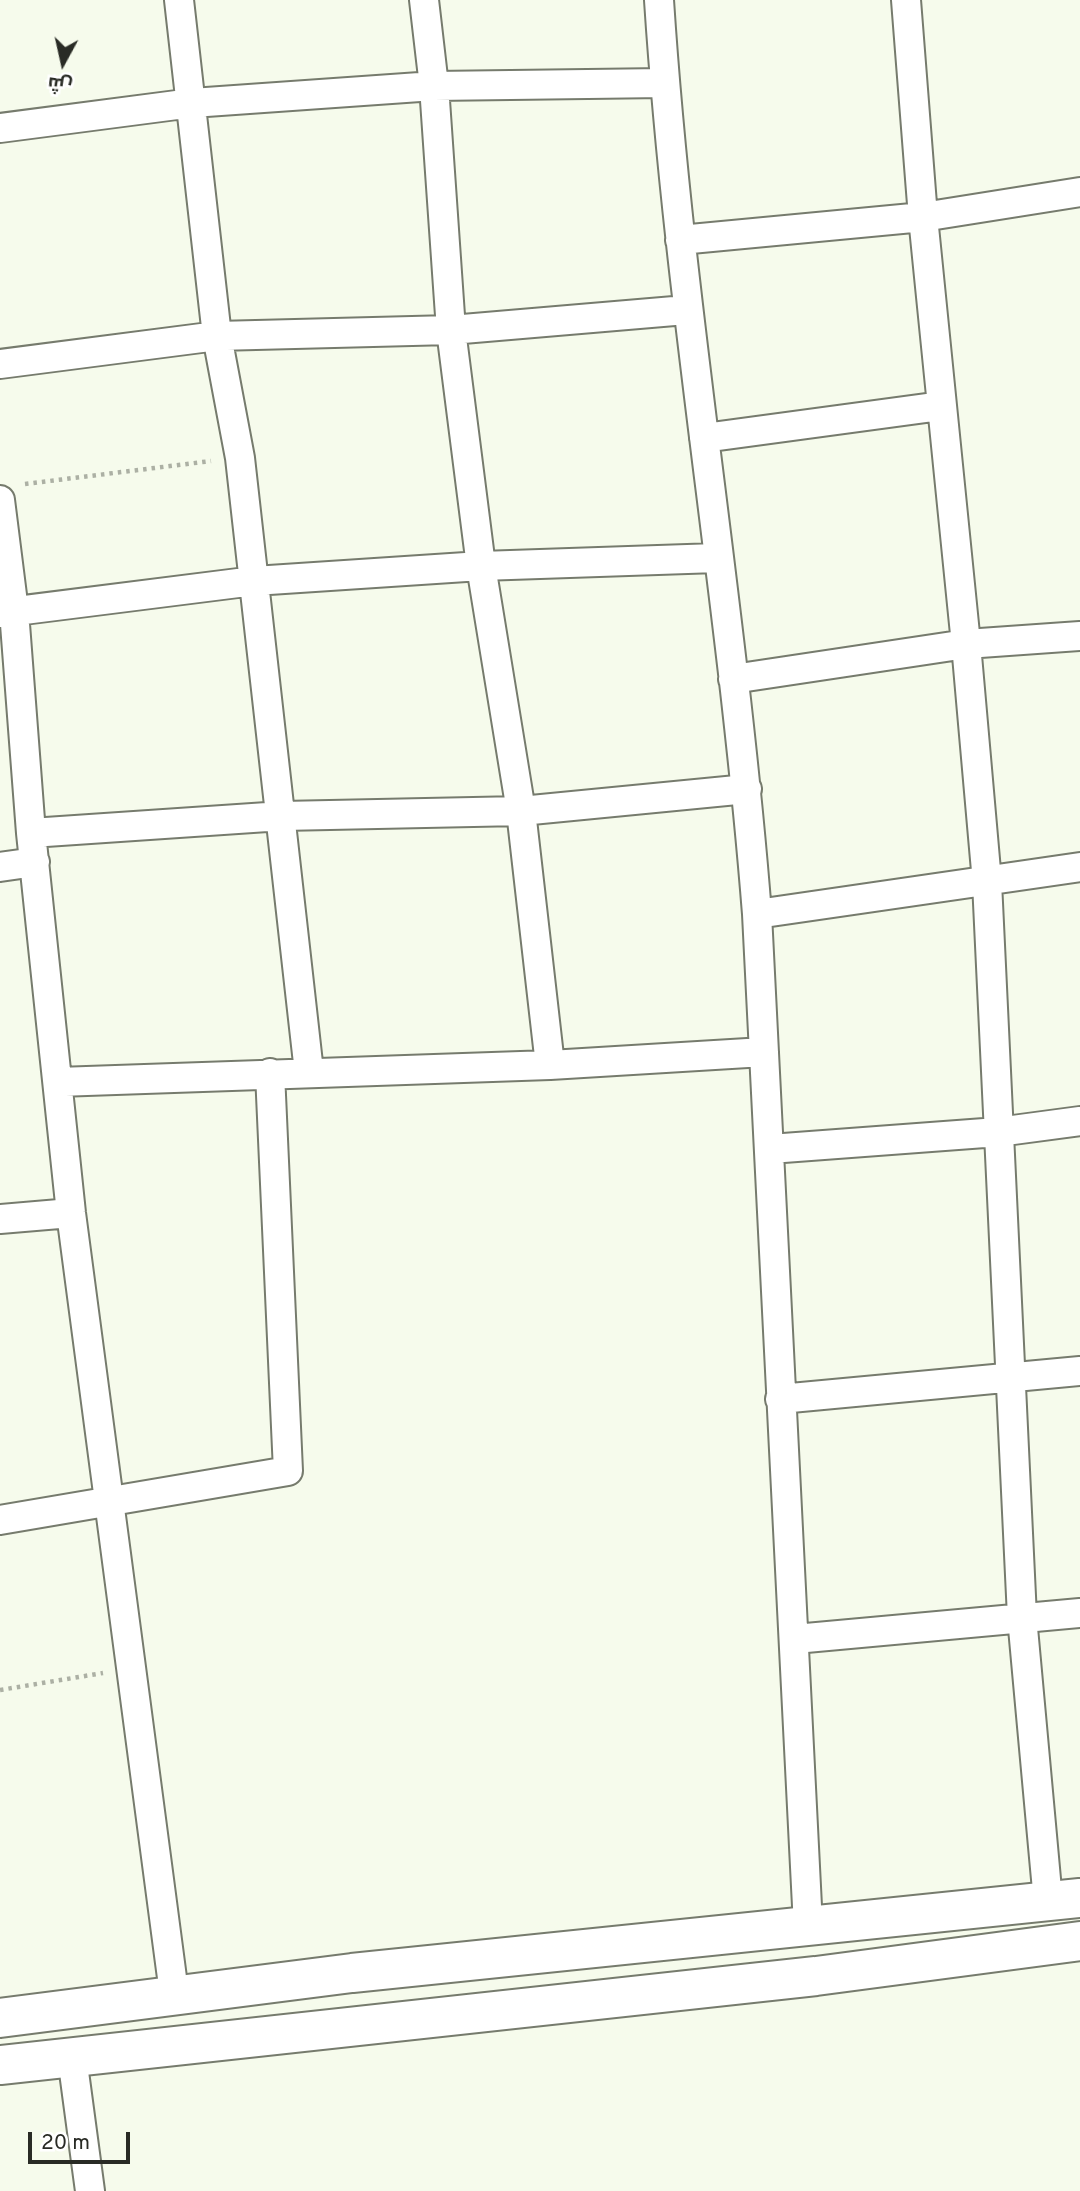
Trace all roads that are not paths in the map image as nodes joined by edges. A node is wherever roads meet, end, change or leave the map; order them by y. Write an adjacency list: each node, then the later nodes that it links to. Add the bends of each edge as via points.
1 (179, 0): 7 (street)
2 (424, 0): 6 (street)
3 (906, 0): 10 (street)
4 (665, 1): 5 (street)
5 (664, 83): 6 (street); 11 (street)
6 (434, 86): 7 (street); 13 (street)
7 (192, 103): 8 (street); 14 (street)
8 (0, 128)
9 (1080, 192): 10 (street)
10 (922, 216): 11 (street); 16 (street)
11 (680, 240): 12 (street)
12 (687, 310): 13 (street); 17 (street)
13 (451, 330): 14 (street); 20 (street)
14 (217, 336): 15 (street); 21 (street, via 240,458)
15 (0, 365)
16 (941, 407): 17 (street); 24 (street)
17 (704, 438): 19 (street)
18 (7, 493): 22 (street)
19 (717, 558): 20 (street); 25 (street)
20 (481, 566): 21 (street); 27 (street)
21 (254, 581): 22 (street); 28 (street)
22 (7, 612): 29 (street)
23 (1080, 636): 24 (street)
24 (966, 644): 25 (street); 33 (street)
25 (733, 679): 26 (street)
26 (747, 789): 27 (street); 34 (street)
27 (521, 811): 28 (street); 36 (street)
28 (282, 816): 29 (street); 37 (street)
29 (31, 833): 30 (street)
30 (35, 862): 31 (street); 39 (street)
31 (0, 867)
32 (1080, 867): 33 (street)
33 (987, 882): 34 (street); 41 (street)
34 (757, 914): 35 (street)
35 (764, 1052): 36 (street); 42 (street)
36 (550, 1065): 37 (street)
37 (309, 1072): 38 (street)
38 (270, 1073): 39 (street); 48 (street, via 288,1471)
39 (58, 1082): 43 (street)
40 (1080, 1121): 41 (street)
41 (998, 1132): 42 (street); 46 (street)
42 (770, 1149): 47 (street)
43 (71, 1213): 44 (street); 48 (street)
44 (0, 1219)
45 (1080, 1371): 46 (street)
46 (1012, 1380): 47 (street); 51 (street)
47 (780, 1399): 52 (street)
48 (108, 1503): 49 (street); 56 (street)
49 (0, 1520)
50 (1080, 1613): 51 (street)
51 (1022, 1617): 52 (street); 53 (street)
52 (795, 1639): 54 (street)
53 (1064, 1900): 54 (highway)
54 (808, 1926): 56 (highway)
55 (1080, 1941): 58 (highway, via 817,1976)
56 (174, 1993): 57 (highway)
57 (0, 2018)
58 (72, 2057): 59 (highway); 60 (street)
59 (0, 2066)
60 (90, 2191)

